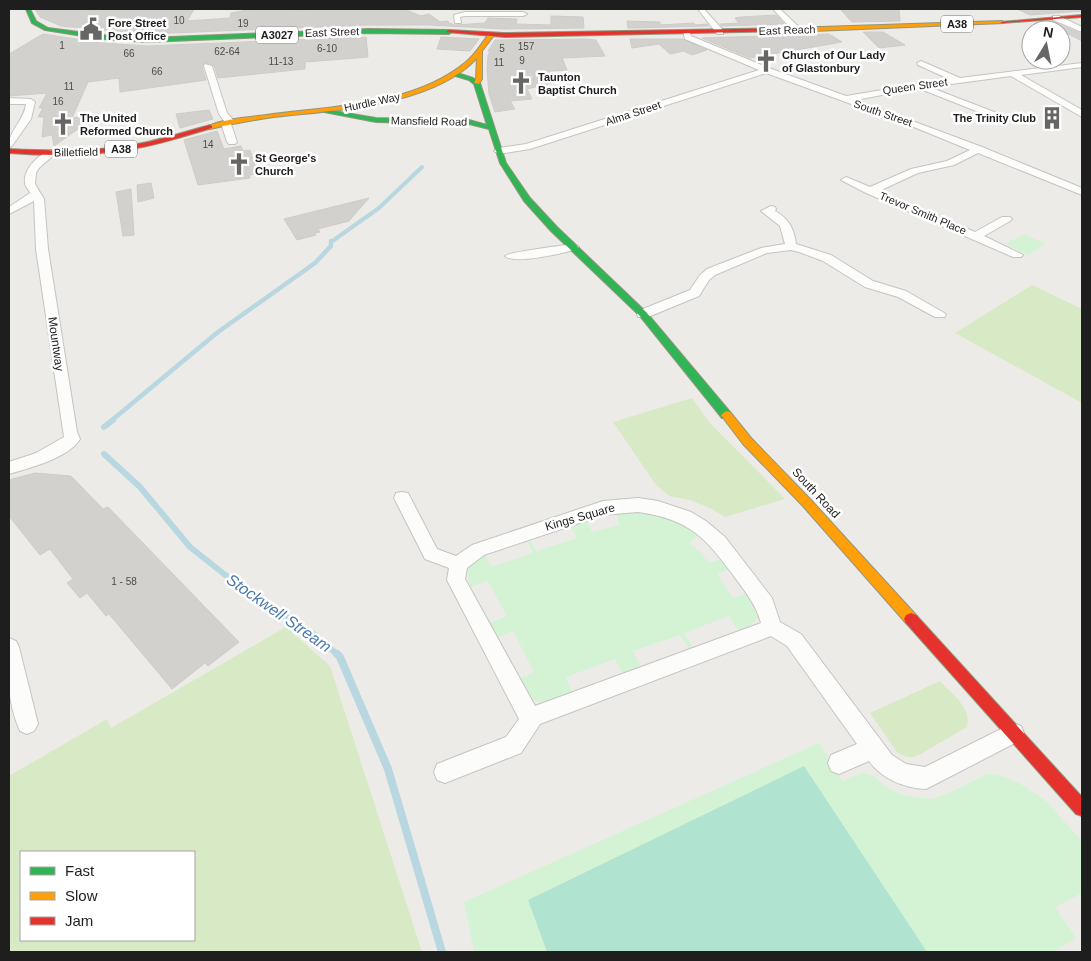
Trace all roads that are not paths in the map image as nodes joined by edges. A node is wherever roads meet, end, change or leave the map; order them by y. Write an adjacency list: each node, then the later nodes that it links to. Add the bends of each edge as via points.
1 (28, 9): 12 (main road, East Street / A3027, via 34,22 53,31 153,40 376,31)
2 (700, 9): 11 (street)
3 (776, 9): 9 (street)
4 (1046, 9): 7 (street)
5 (456, 16): 8 (street, via 474,13)
6 (1082, 16): 7 (main road, East Reach / A38)
7 (1061, 17): 9 (main road, East Reach / A38); 10 (street)
8 (522, 22): 12 (main road, East Reach / A38); 13 (main road, East Reach / A38)
9 (797, 30): 11 (main road, East Reach / A38)
10 (1082, 30)
11 (720, 32): 13 (main road, East Reach / A38)
12 (492, 34): 14 (main road, Hurdle Way / A38)
13 (686, 34): 20 (street, South Street)
14 (480, 51): 22 (main road, Hurdle Way / A38); 24 (main road)
15 (938, 61): 16 (street, Queen Street)
16 (922, 63): 17 (street, Queen Street); 23 (street, Queen Street)
17 (910, 64)
18 (1082, 65): 21 (street, Queen Street)
19 (208, 66): 36 (street)
20 (766, 70): 26 (street, South Street); 43 (street, Alma Street, via 528,147)
21 (1011, 73): 23 (street, Queen Street); 29 (street)
22 (454, 74): 24 (main road); 30 (main road, Hurdle Way / A38, via 419,90)
23 (957, 80): 25 (street, Queen Street)
24 (477, 83): 32 (main road, South Road)
25 (917, 86): 26 (street, Queen Street); 34 (street)
26 (844, 99): 41 (street, South Street)
27 (11, 100): 40 (street, via 31,102 31,106)
28 (1082, 102): 29 (street)
29 (1064, 103): 33 (street)
30 (357, 107): 31 (main road, Hurdle Way / A38); 35 (main road, via 358,115)
31 (322, 111): 35 (main road, Mansfield Road); 36 (main road, Hurdle Way / A38)
32 (486, 114): 37 (main road); 38 (main road, South Road)
33 (1082, 114)
34 (999, 116)
35 (366, 119): 37 (main road, Mansfield Road)
36 (228, 122): 39 (street); 44 (main road, Billetfield / A38, via 136,147)
37 (471, 122): 38 (main road, Mansfield Road)
38 (492, 128): 43 (main road, South Road)
39 (232, 142)
40 (9, 144)
41 (979, 149): 46 (street, Trevor Smith Place, via 950,163 915,171); 47 (street, South Street)
42 (9, 151): 44 (main road, Billetfield / A38)
43 (499, 151): 53 (main road, South Road, via 509,174 528,199)
44 (51, 153): 48 (street, Mountway, via 31,173 30,184)
45 (846, 180): 46 (street, Trevor Smith Place)
46 (870, 191): 52 (street, Trevor Smith Place)
47 (1082, 192)
48 (37, 194): 50 (street); 59 (street, Mountway, via 68,432 72,439 55,452)
49 (771, 208): 54 (street, via 766,211 789,227)
50 (9, 211)
51 (1006, 219): 52 (street, Trevor Smith Place)
52 (976, 236): 55 (street, Trevor Smith Place)
53 (573, 247): 56 (street); 57 (main road, South Road)
54 (791, 247): 57 (street, via 765,250 711,272 695,293); 58 (street, via 822,256 869,284 902,294)
55 (1017, 255)
56 (511, 256)
57 (643, 314): 66 (main road, South Road, via 747,441 806,502)
58 (940, 314)
59 (9, 468)
60 (402, 498): 61 (street, via 431,554)
61 (458, 564): 62 (street, Kings Square, via 478,550 603,508 638,505 658,508 685,517 719,542 765,604); 64 (street, via 456,580 528,715)
62 (772, 627): 64 (street); 67 (street, via 794,640)
63 (9, 647): 65 (street)
64 (533, 717): 69 (street, via 513,745)
65 (27, 724)
66 (1013, 734): 67 (street, via 926,778 900,774 884,763); 70 (main road, South Road)
67 (873, 748): 68 (street)
68 (840, 763)
69 (445, 772)
70 (1082, 808)

